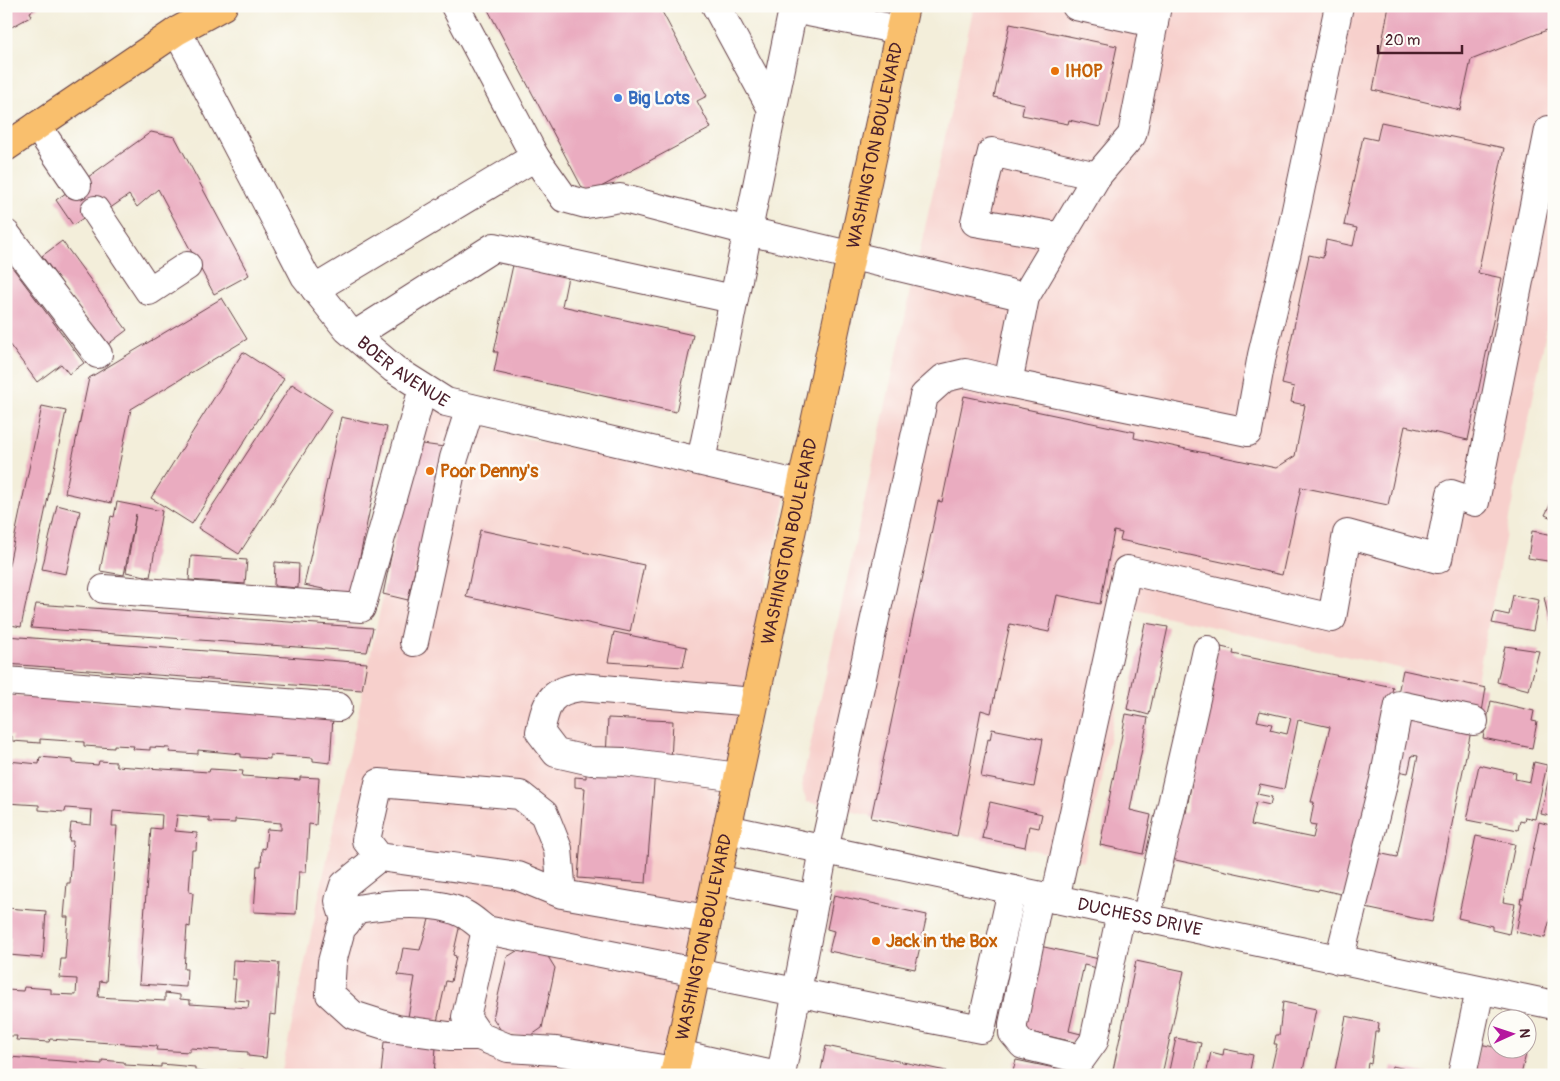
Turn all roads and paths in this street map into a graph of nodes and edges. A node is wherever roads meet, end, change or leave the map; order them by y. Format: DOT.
graph roads {
  1 [pos="223,6"];
  2 [pos="455,6"];
  3 [pos="716,6"];
  4 [pos="1076,6"];
  5 [pos="1339,6"];
  6 [pos="792,8"];
  7 [pos="1156,14"];
  8 [pos="903,18"];
  9 [pos="177,30"];
  10 [pos="772,109"];
  11 [pos="37,126"];
  12 [pos="1554,130"];
  13 [pos="9,140"];
  14 [pos="535,157"];
  15 [pos="1097,176"];
  16 [pos="78,185"];
  17 [pos="95,210"];
  18 [pos="748,231"];
  19 [pos="6,234"];
  20 [pos="1062,236"];
  21 [pos="851,256"];
  22 [pos="187,266"];
  23 [pos="315,289"];
  24 [pos="1025,297"];
  25 [pos="733,299"];
  26 [pos="354,335"];
  27 [pos="98,354"];
  28 [pos="1008,382"];
  29 [pos="423,388"];
  30 [pos="470,408"];
  31 [pos="701,462"];
  32 [pos="801,485"];
  33 [pos="104,589"];
  34 [pos="414,642"];
  35 [pos="1207,650"];
  36 [pos="6,681"];
  37 [pos="754,702"];
  38 [pos="338,708"];
  39 [pos="1474,720"];
  40 [pos="738,777"];
  41 [pos="727,830"];
  42 [pos="824,850"];
  43 [pos="379,857"];
  44 [pos="716,879"];
  45 [pos="1012,890"];
  46 [pos="562,894"];
  47 [pos="1047,898"];
  48 [pos="815,899"];
  49 [pos="1133,916"];
  50 [pos="707,920"];
  51 [pos="346,923"];
  52 [pos="486,930"];
  53 [pos="1339,960"];
  54 [pos="696,974"];
  55 [pos="1480,990"];
  56 [pos="797,991"];
  57 [pos="1554,1005"];
  58 [pos="479,1036"];
  59 [pos="675,1066"];
  60 [pos="773,1075"];
  61 [pos="781,1075"];
  62 [pos="1462,1075"];
  1 -- 9 [label="main road"];
  2 -- 14 [label="street"];
  3 -- 10 [label="street"];
  4 -- 7 [label="street"];
  5 -- 28 [label="street"];
  6 -- 8 [label="street"];
  6 -- 10 [label="street"];
  7 -- 15 [label="street"];
  8 -- 21 [label="main road, WASHINGTON BOULEVARD"];
  9 -- 11 [label="main road"];
  9 -- 23 [label="street, BOER AVENUE"];
  10 -- 18 [label="street"];
  11 -- 13 [label="main road"];
  11 -- 16 [label="street"];
  12 -- 47 [label="street"];
  14 -- 18 [label="street"];
  14 -- 23 [label="street"];
  15 -- 20 [label="street"];
  15 -- 20 [label="street"];
  17 -- 22 [label="street"];
  18 -- 21 [label="street"];
  18 -- 25 [label="street"];
  19 -- 27 [label="street"];
  20 -- 24 [label="street"];
  21 -- 24 [label="street"];
  21 -- 32 [label="main road, WASHINGTON BOULEVARD"];
  23 -- 26 [label="street, BOER AVENUE"];
  24 -- 28 [label="street"];
  25 -- 26 [label="street"];
  25 -- 31 [label="street"];
  26 -- 29 [label="street, BOER AVENUE"];
  28 -- 42 [label="street"];
  29 -- 30 [label="street, BOER AVENUE"];
  29 -- 33 [label="street"];
  30 -- 31 [label="street, BOER AVENUE"];
  30 -- 34 [label="street"];
  31 -- 32 [label="street, BOER AVENUE"];
  32 -- 37 [label="main road, WASHINGTON BOULEVARD"];
  35 -- 49 [label="street"];
  36 -- 38 [label="street"];
  37 -- 40 [label="main road, WASHINGTON BOULEVARD"];
  37 -- 40 [label="street"];
  39 -- 53 [label="street"];
  40 -- 41 [label="main road, WASHINGTON BOULEVARD"];
  41 -- 42 [label="street, DUCHESS DRIVE"];
  41 -- 44 [label="main road, WASHINGTON BOULEVARD"];
  42 -- 45 [label="street, DUCHESS DRIVE"];
  42 -- 48 [label="street"];
  43 -- 46 [label="street"];
  43 -- 46 [label="street"];
  43 -- 51 [label="street"];
  44 -- 48 [label="street"];
  44 -- 50 [label="main road, WASHINGTON BOULEVARD"];
  45 -- 47 [label="street, DUCHESS DRIVE"];
  45 -- 56 [label="street"];
  46 -- 50 [label="street"];
  47 -- 49 [label="street, DUCHESS DRIVE"];
  47 -- 49 [label="street"];
  48 -- 56 [label="street"];
  49 -- 53 [label="street, DUCHESS DRIVE"];
  50 -- 54 [label="main road, WASHINGTON BOULEVARD"];
  51 -- 52 [label="street"];
  51 -- 58 [label="street"];
  52 -- 54 [label="street"];
  52 -- 58 [label="street"];
  53 -- 55 [label="street, DUCHESS DRIVE"];
  54 -- 56 [label="street"];
  54 -- 59 [label="main road, WASHINGTON BOULEVARD"];
  55 -- 57 [label="street, DUCHESS DRIVE"];
  55 -- 62 [label="street"];
  56 -- 61 [label="street"];
  58 -- 59 [label="street"];
  59 -- 60 [label="street"];
}
